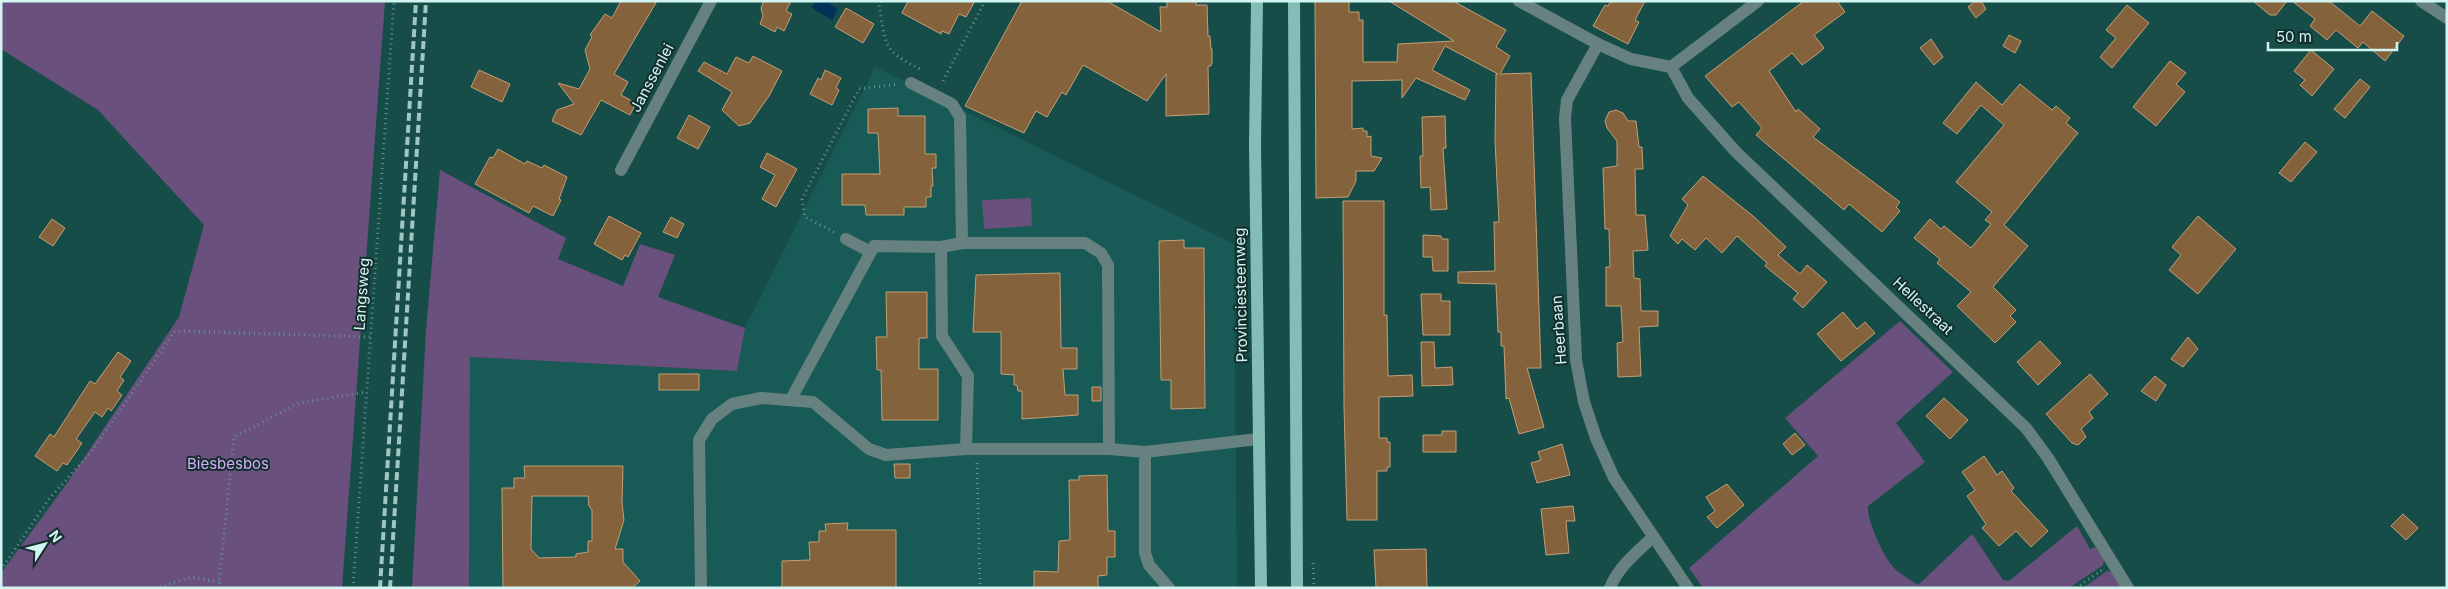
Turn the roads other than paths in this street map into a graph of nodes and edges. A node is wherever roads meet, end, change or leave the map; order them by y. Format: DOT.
graph roads {
  1 [pos="711,1"];
  2 [pos="1257,1"];
  3 [pos="1294,1"];
  4 [pos="1519,1"];
  5 [pos="1758,1"];
  6 [pos="2421,1"];
  7 [pos="2447,18"];
  8 [pos="1598,44"];
  9 [pos="1671,67"];
  10 [pos="911,82"];
  11 [pos="621,170"];
  12 [pos="846,239"];
  13 [pos="962,243"];
  14 [pos="941,247"];
  15 [pos="870,252"];
  16 [pos="790,399"];
  17 [pos="1258,439"];
  18 [pos="972,449"];
  19 [pos="1109,449"];
  20 [pos="1146,452"];
  21 [pos="1653,537"];
  22 [pos="701,588"];
  23 [pos="1169,588"];
  24 [pos="1261,588"];
  25 [pos="1297,588"];
  26 [pos="1610,588"];
  27 [pos="1688,588"];
  28 [pos="2128,588"];
  1 -- 11 [label="street, Janssenlei"];
  2 -- 17 [label="main road, Provinciesteenweg"];
  3 -- 25 [label="main road"];
  4 -- 8 [label="street"];
  5 -- 9 [label="street"];
  6 -- 7 [label="street"];
  8 -- 9 [label="street"];
  8 -- 21 [label="street, Heerbaan"];
  9 -- 28 [label="street, Hellestraat"];
  10 -- 13 [label="street"];
  12 -- 15 [label="street"];
  13 -- 14 [label="street"];
  13 -- 19 [label="street"];
  14 -- 15 [label="street"];
  14 -- 18 [label="street"];
  15 -- 16 [label="street"];
  16 -- 18 [label="street"];
  16 -- 22 [label="street"];
  17 -- 20 [label="street"];
  17 -- 24 [label="main road, Provinciesteenweg"];
  18 -- 19 [label="street"];
  19 -- 20 [label="street"];
  20 -- 23 [label="street"];
  21 -- 26 [label="street"];
  21 -- 27 [label="street, Heerbaan"];
}
